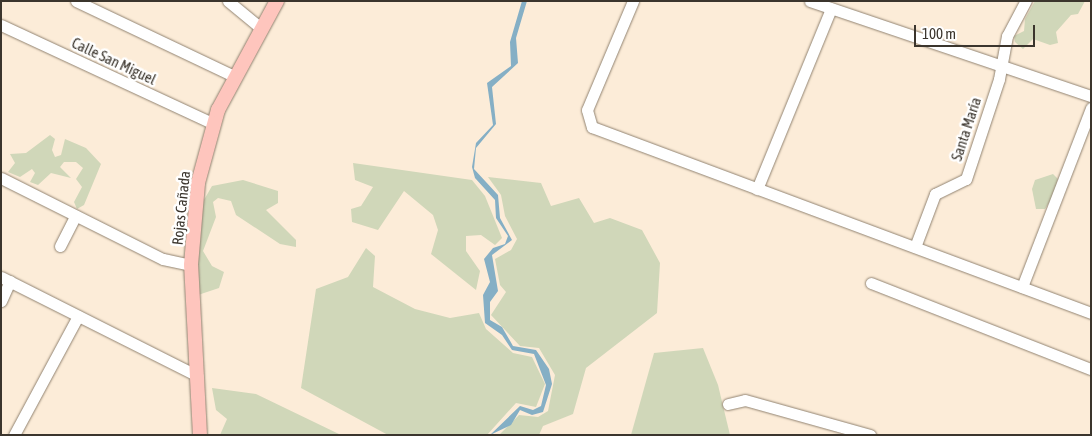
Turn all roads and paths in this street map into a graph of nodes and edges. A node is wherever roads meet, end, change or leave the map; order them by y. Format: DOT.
graph roads {
  1 [pos="76,1"];
  2 [pos="228,1"];
  3 [pos="276,1"];
  4 [pos="633,1"];
  5 [pos="1026,1"];
  6 [pos="816,2"];
  7 [pos="831,8"];
  8 [pos="1,25"];
  9 [pos="262,29"];
  10 [pos="1000,66"];
  11 [pos="236,77"];
  12 [pos="1091,96"];
  13 [pos="1091,108"];
  14 [pos="214,124"];
  15 [pos="1,178"];
  16 [pos="757,188"];
  17 [pos="75,216"];
  18 [pos="60,246"];
  19 [pos="915,248"];
  20 [pos="191,265"];
  21 [pos="6,279"];
  22 [pos="871,283"];
  23 [pos="1022,287"];
  24 [pos="1,301"];
  25 [pos="1091,313"];
  26 [pos="78,316"];
  27 [pos="1091,369"];
  28 [pos="198,376"];
  29 [pos="728,404"];
  30 [pos="14,435"];
  31 [pos="200,435"];
  32 [pos="870,435"];
  1 -- 11 [label="street"];
  2 -- 9 [label="street"];
  3 -- 9 [label="main road, Rojas Cañada"];
  4 -- 16 [label="street"];
  5 -- 10 [label="street, Santa María"];
  6 -- 7 [label="street"];
  7 -- 10 [label="street"];
  7 -- 16 [label="street"];
  8 -- 14 [label="street, Calle San Miguel"];
  9 -- 11 [label="main road, Rojas Cañada"];
  10 -- 12 [label="street"];
  10 -- 19 [label="street, Santa María"];
  11 -- 14 [label="main road, Rojas Cañada"];
  13 -- 23 [label="street"];
  14 -- 20 [label="main road, Rojas Cañada"];
  15 -- 17 [label="street"];
  16 -- 19 [label="street"];
  17 -- 18 [label="street"];
  17 -- 20 [label="street"];
  19 -- 23 [label="street"];
  20 -- 28 [label="main road, Rojas Cañada"];
  21 -- 24 [label="street"];
  21 -- 26 [label="street"];
  22 -- 27 [label="street"];
  23 -- 25 [label="street"];
  26 -- 28 [label="street"];
  26 -- 30 [label="street"];
  28 -- 31 [label="main road, Rojas Cañada"];
  29 -- 32 [label="street"];
}
